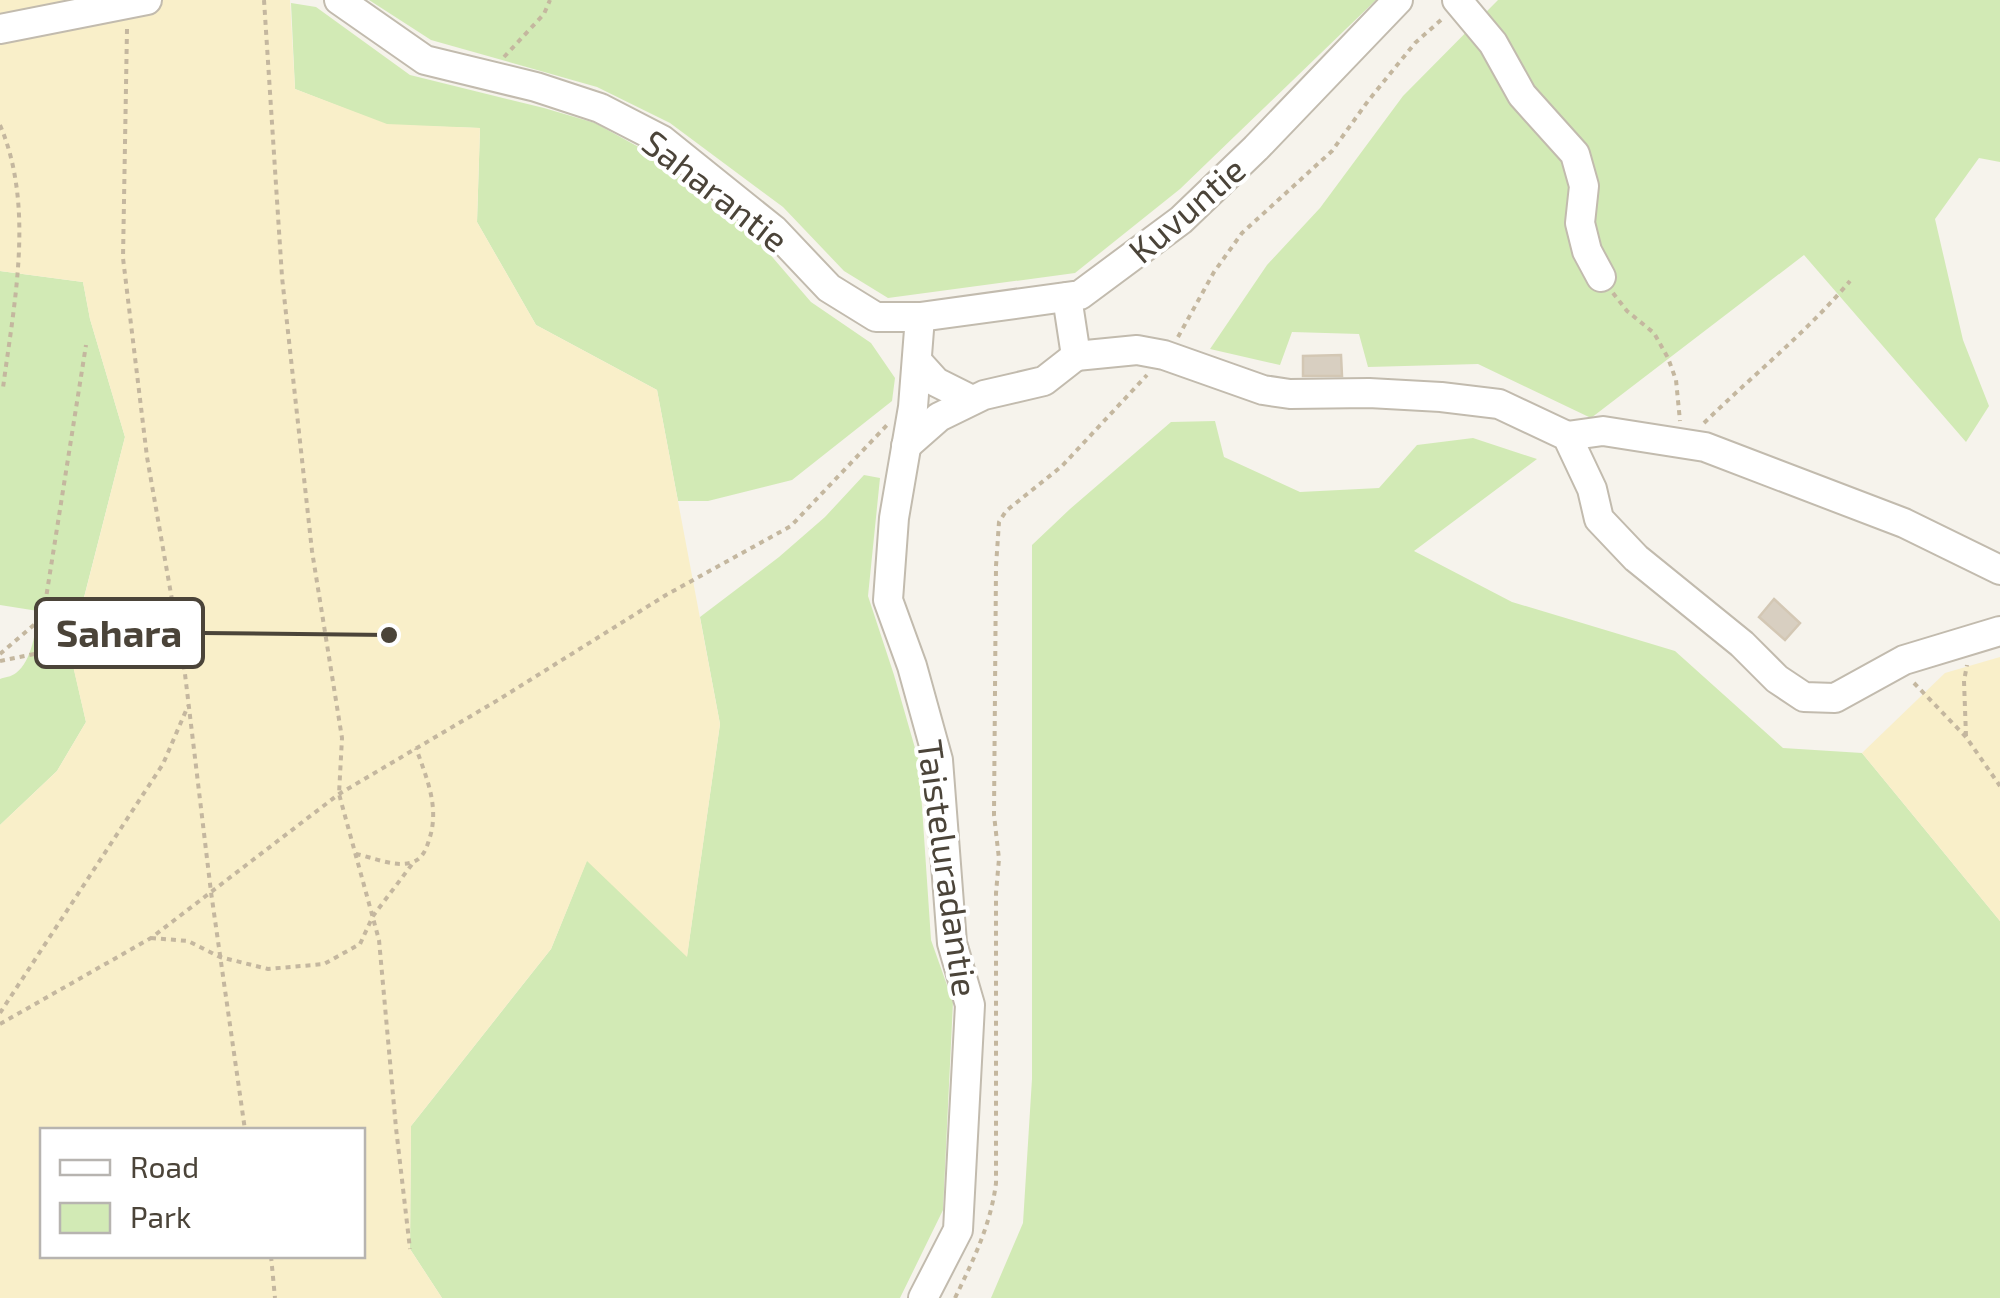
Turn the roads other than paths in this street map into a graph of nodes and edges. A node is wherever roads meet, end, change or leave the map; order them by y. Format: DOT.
graph roads {
  1 [pos="339,0"];
  2 [pos="1398,0"];
  3 [pos="137,2"];
  4 [pos="1458,2"];
  5 [pos="0,29"];
  6 [pos="1602,277"];
  7 [pos="1067,296"];
  8 [pos="920,317"];
  9 [pos="1076,356"];
  10 [pos="917,361"];
  11 [pos="972,400"];
  12 [pos="1567,436"];
  13 [pos="906,446"];
  14 [pos="2000,570"];
  15 [pos="2000,631"];
  16 [pos="923,1298"];
  1 -- 8 [label="street, Saharantie"];
  2 -- 7 [label="street, Kuvuntie"];
  3 -- 5 [label="street"];
  4 -- 6 [label="street"];
  7 -- 8 [label="street, Kuvuntie"];
  7 -- 9 [label="street"];
  8 -- 10 [label="street, Taisteluradantie"];
  9 -- 11 [label="street"];
  9 -- 12 [label="street"];
  10 -- 11 [label="street"];
  10 -- 13 [label="street, Taisteluradantie"];
  11 -- 13 [label="street"];
  12 -- 14 [label="street"];
  12 -- 15 [label="street"];
  13 -- 16 [label="street, Taisteluradantie"];
}
